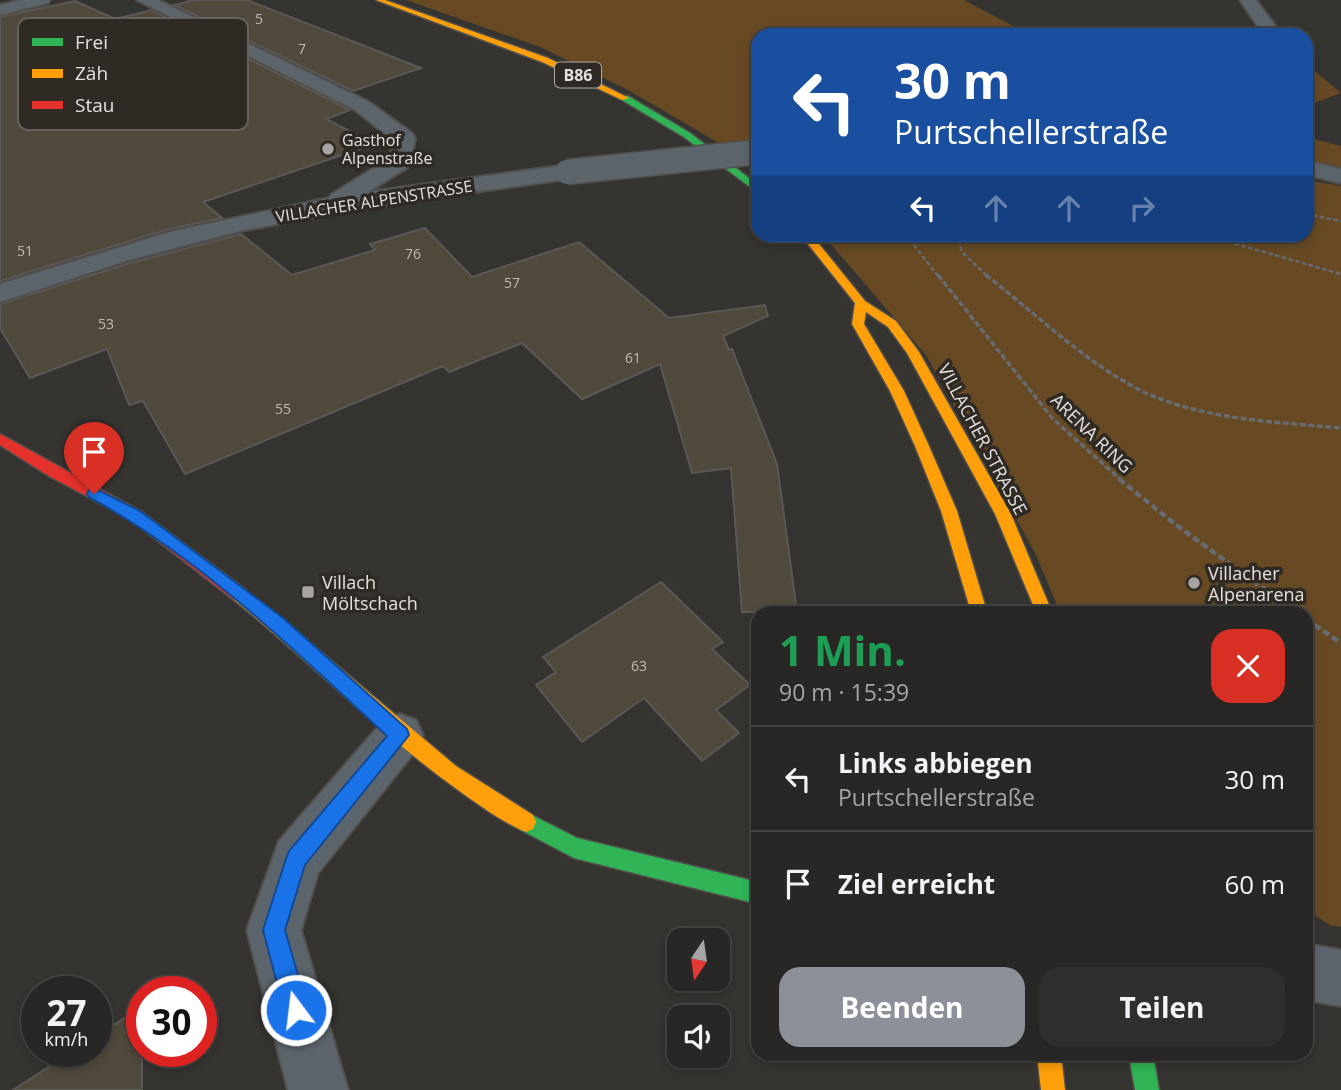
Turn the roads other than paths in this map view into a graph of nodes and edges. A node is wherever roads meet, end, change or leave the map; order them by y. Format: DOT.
graph roads {
  1 [pos="42,0"];
  2 [pos="145,0"];
  3 [pos="379,0"];
  4 [pos="1248,0"];
  5 [pos="0,10"];
  6 [pos="182,18"];
  7 [pos="1268,28"];
  8 [pos="248,50"];
  9 [pos="751,153"];
  10 [pos="1313,170"];
  11 [pos="1341,176"];
  12 [pos="751,184"];
  13 [pos="331,206"];
  14 [pos="811,242"];
  15 [pos="0,293"];
  16 [pos="861,303"];
  17 [pos="0,439"];
  18 [pos="977,606"];
  19 [pos="1041,606"];
  20 [pos="400,735"];
  21 [pos="751,890"];
  22 [pos="1313,973"];
  23 [pos="1341,978"];
  24 [pos="1050,1061"];
  25 [pos="1142,1061"];
  26 [pos="318,1090"];
  27 [pos="1053,1090"];
  28 [pos="1147,1090"];
  1 -- 5 [label="street"];
  2 -- 6 [label="street"];
  3 -- 12 [label="main road, B86"];
  4 -- 7 [label="street"];
  8 -- 13 [label="street"];
  9 -- 13 [label="street, VILLACHER ALPENSTRASSE, bridge"];
  10 -- 11 [label="street"];
  13 -- 15 [label="street, VILLACHER ALPENSTRASSE"];
  14 -- 16 [label="main road, VILLACHER STRASSE"];
  16 -- 18 [label="main road"];
  16 -- 19 [label="main road, VILLACHER STRASSE"];
  17 -- 20 [label="main road"];
  20 -- 21 [label="main road"];
  20 -- 26 [label="street"];
  22 -- 23 [label="street"];
  24 -- 27 [label="main road"];
  25 -- 28 [label="main road"];
}
